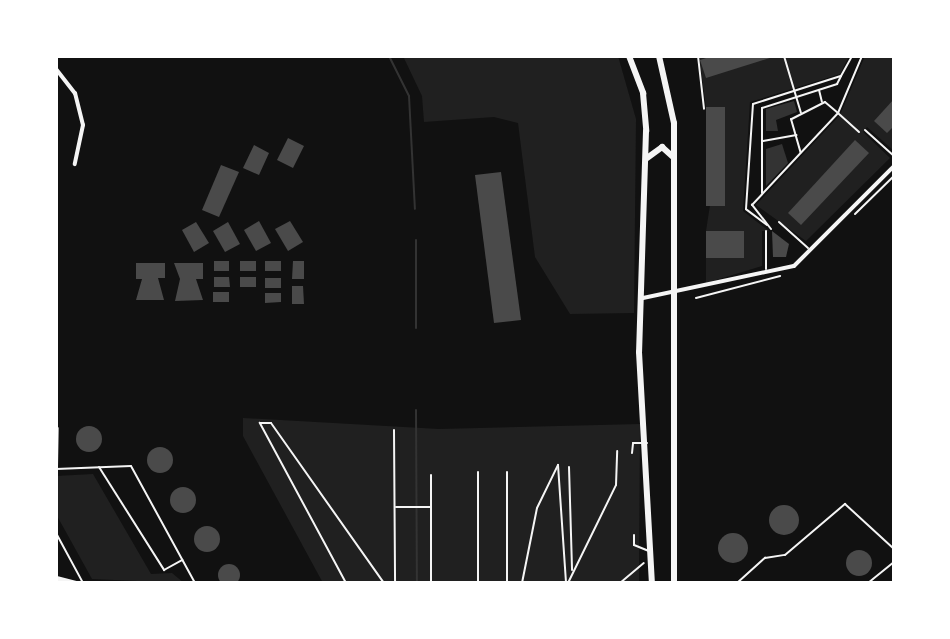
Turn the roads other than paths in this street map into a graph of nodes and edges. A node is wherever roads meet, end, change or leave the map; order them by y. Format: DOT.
graph roads {
  1 [pos="630,57"];
  2 [pos="660,57"];
  3 [pos="56,69"];
  4 [pos="865,130"];
  5 [pos="894,156"];
  6 [pos="675,160"];
  7 [pos="75,164"];
  8 [pos="894,166"];
  9 [pos="644,172"];
  10 [pos="779,222"];
  11 [pos="766,231"];
  12 [pos="810,250"];
  13 [pos="766,274"];
  14 [pos="676,295"];
  15 [pos="643,298"];
  16 [pos="58,428"];
  17 [pos="647,443"];
  18 [pos="632,453"];
  19 [pos="99,466"];
  20 [pos="56,469"];
  21 [pos="56,533"];
  22 [pos="634,535"];
  23 [pos="894,549"];
  24 [pos="651,554"];
  25 [pos="183,560"];
  26 [pos="894,562"];
  27 [pos="56,578"];
  28 [pos="76,583"];
  29 [pos="83,583"];
  30 [pos="195,583"];
  31 [pos="652,583"];
  32 [pos="674,583"];
  33 [pos="737,583"];
  34 [pos="868,583"];
  1 -- 9 [label="main road"];
  2 -- 6 [label="main road"];
  3 -- 7 [label="street"];
  4 -- 5 [label="lane"];
  6 -- 9 [label="main road"];
  6 -- 14 [label="main road"];
  8 -- 12 [label="street"];
  9 -- 15 [label="main road"];
  10 -- 12 [label="lane"];
  11 -- 13 [label="lane"];
  12 -- 13 [label="street"];
  13 -- 14 [label="street"];
  14 -- 15 [label="street"];
  14 -- 32 [label="main road"];
  15 -- 17 [label="main road"];
  16 -- 20 [label="lane"];
  17 -- 18 [label="lane"];
  17 -- 24 [label="main road"];
  19 -- 20 [label="lane"];
  19 -- 25 [label="lane"];
  19 -- 25 [label="lane"];
  21 -- 29 [label="lane"];
  22 -- 24 [label="lane"];
  23 -- 33 [label="lane"];
  24 -- 31 [label="main road"];
  25 -- 30 [label="lane"];
  26 -- 34 [label="lane"];
  27 -- 28 [label="street"];
}
